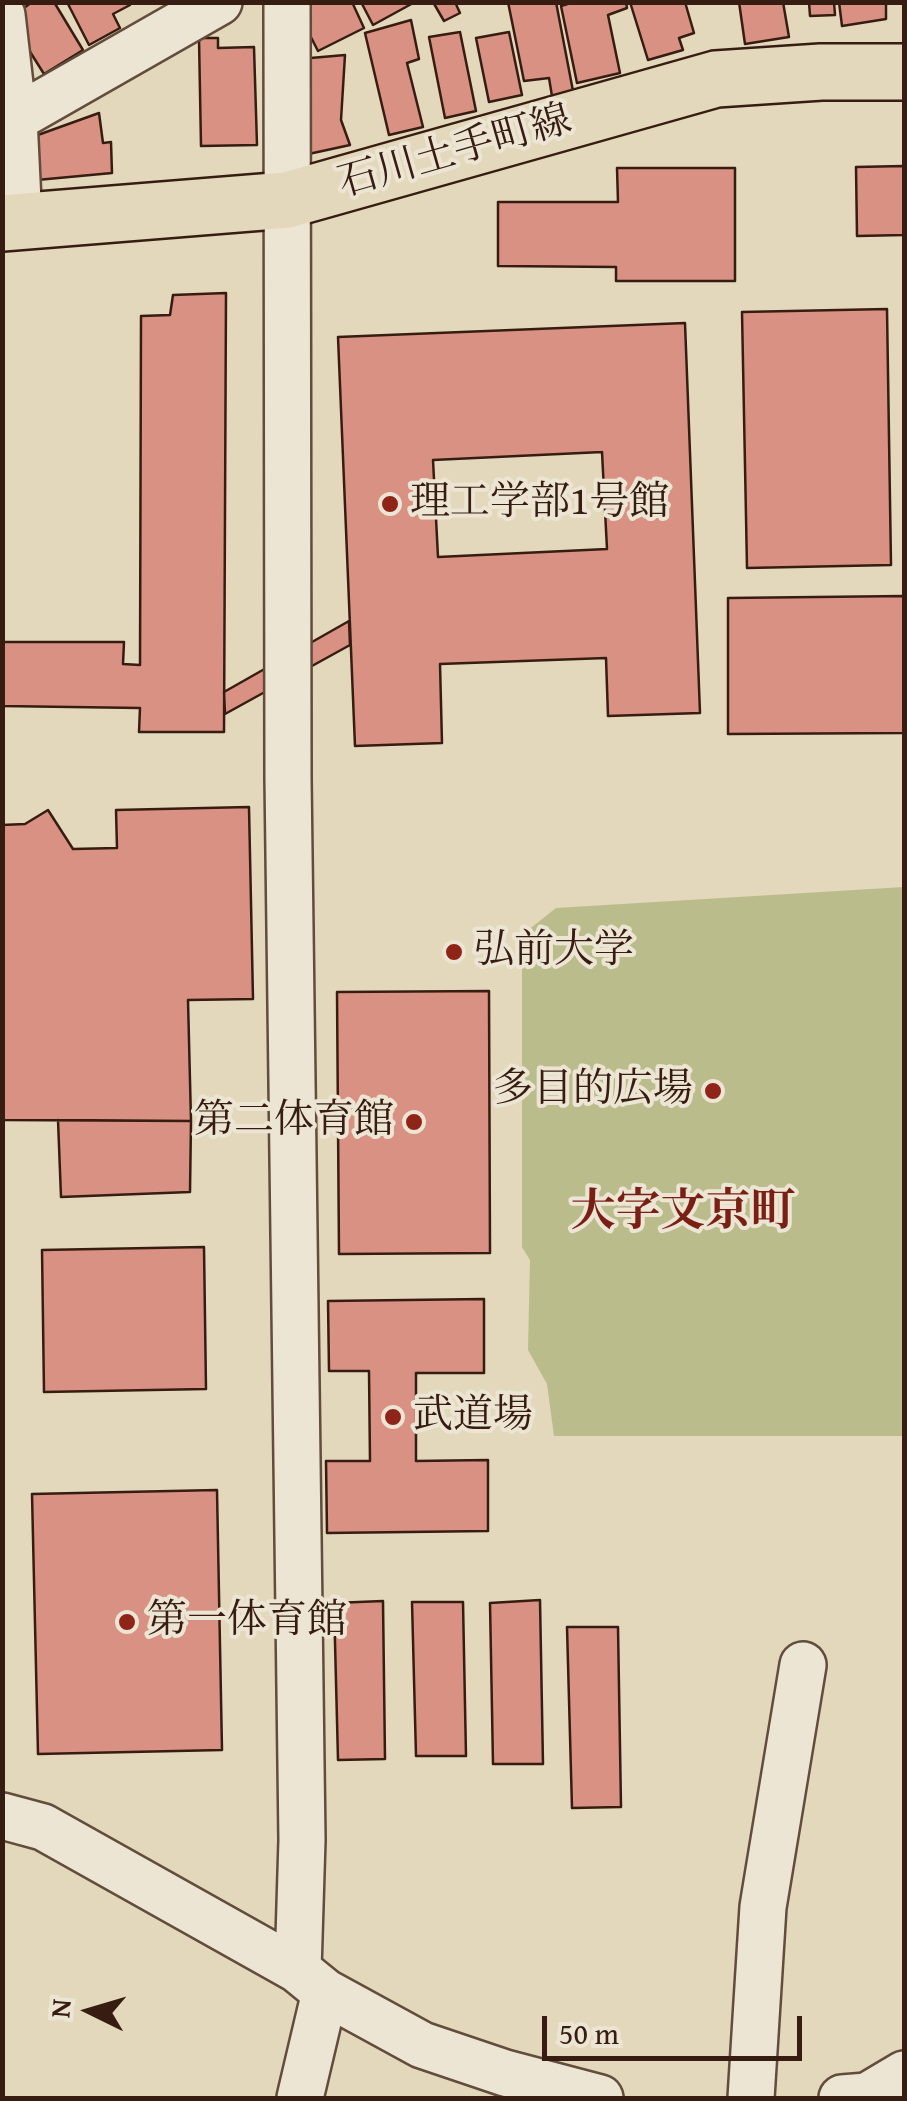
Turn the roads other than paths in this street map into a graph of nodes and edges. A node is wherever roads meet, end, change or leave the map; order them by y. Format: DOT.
graph roads {
  1 [pos="219,2"];
  2 [pos="286,2"];
  3 [pos="2,15"];
  4 [pos="904,72"];
  5 [pos="14,118"];
  6 [pos="287,200"];
  7 [pos="11,223"];
  8 [pos="803,1665"];
  9 [pos="2,1816"];
  10 [pos="312,1981"];
  11 [pos="904,2074"];
  12 [pos="300,2098"];
  13 [pos="600,2098"];
  14 [pos="751,2098"];
  15 [pos="842,2098"];
  1 -- 5 [label="street"];
  2 -- 6 [label="street"];
  3 -- 5 [label="street"];
  4 -- 6 [label="main road, 石川土手町線"];
  5 -- 7 [label="street"];
  6 -- 7 [label="main road, 石川土手町線"];
  6 -- 10 [label="street"];
  8 -- 14 [label="street"];
  9 -- 10 [label="street"];
  10 -- 12 [label="street"];
  10 -- 13 [label="street"];
  11 -- 15 [label="street"];
}
